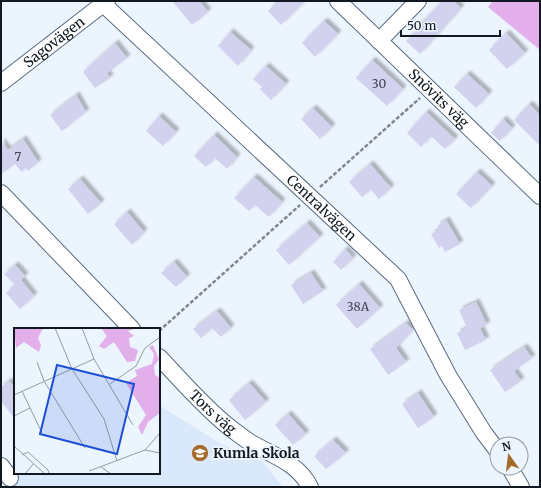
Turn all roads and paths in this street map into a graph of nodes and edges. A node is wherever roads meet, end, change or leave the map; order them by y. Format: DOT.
graph roads {
  1 [pos="338,1"];
  2 [pos="418,1"];
  3 [pos="103,2"];
  4 [pos="379,41"];
  5 [pos="1,83"];
  6 [pos="429,90"];
  7 [pos="1,193"];
  8 [pos="309,196"];
  9 [pos="540,196"];
  10 [pos="131,328"];
  11 [pos="160,330"];
  12 [pos="160,358"];
  13 [pos="489,440"];
  14 [pos="515,476"];
  15 [pos="310,487"];
  16 [pos="522,487"];
  1 -- 4 [label="street, Snövits väg"];
  2 -- 4 [label="street"];
  3 -- 5 [label="street, Sagovägen"];
  3 -- 8 [label="street, Centralvägen"];
  4 -- 6 [label="street, Snövits väg"];
  6 -- 8 [label="path"];
  6 -- 9 [label="street, Snövits väg"];
  7 -- 10 [label="street"];
  8 -- 11 [label="path"];
  8 -- 13 [label="street, Centralvägen"];
  12 -- 15 [label="street, Tors väg"];
  14 -- 16 [label="street"];
}
